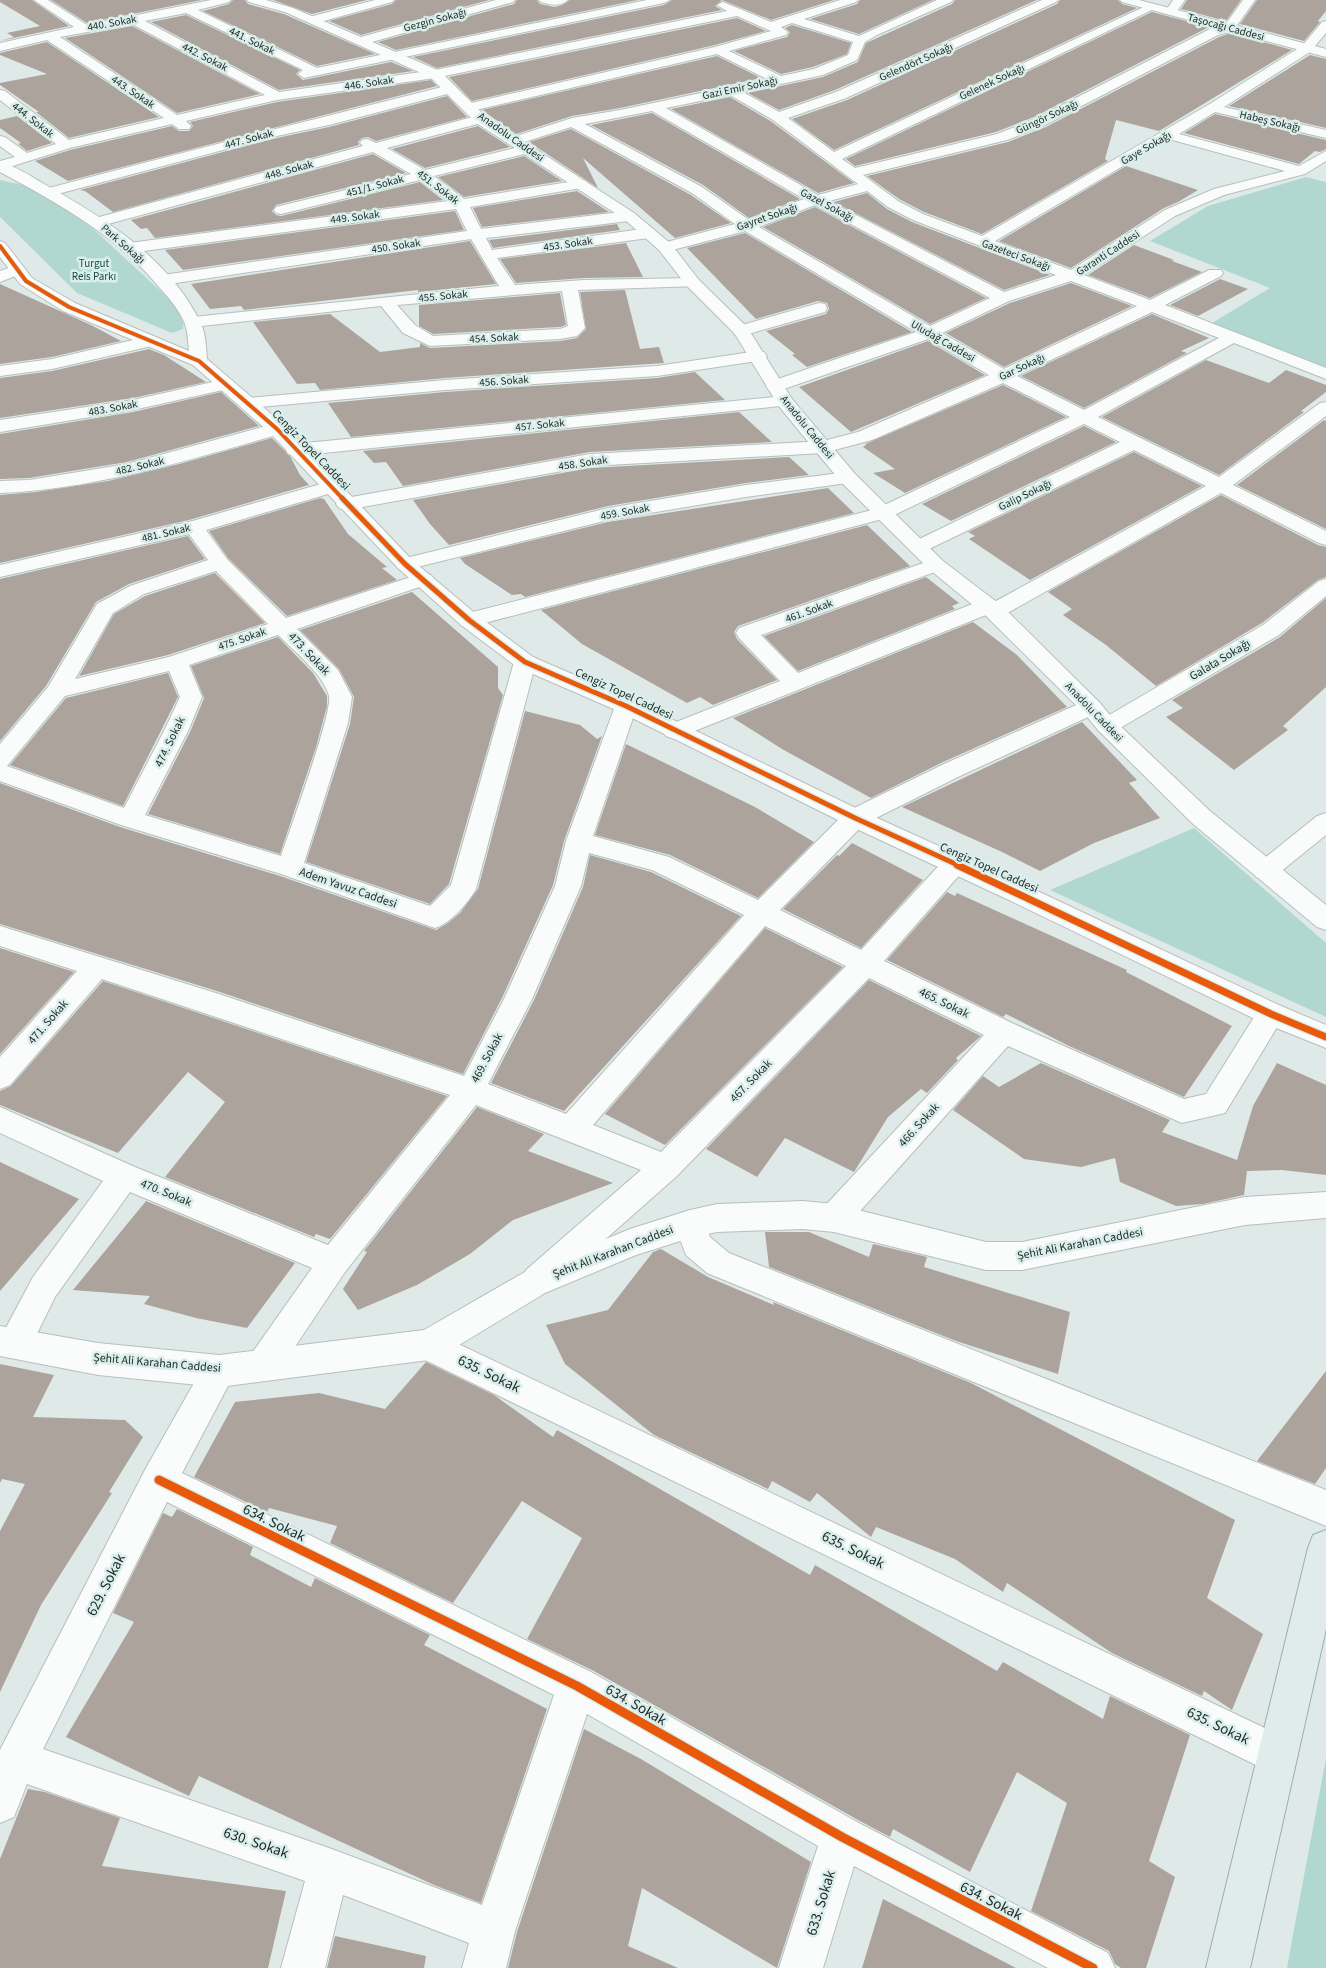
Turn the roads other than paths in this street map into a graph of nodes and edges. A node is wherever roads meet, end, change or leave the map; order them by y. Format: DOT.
graph roads {
  1 [pos="40,0"];
  2 [pos="225,0"];
  3 [pos="253,0"];
  4 [pos="388,0"];
  5 [pos="509,0"];
  6 [pos="544,0"];
  7 [pos="562,0"];
  8 [pos="664,0"];
  9 [pos="713,0"];
  10 [pos="824,0"];
  11 [pos="852,0"];
  12 [pos="947,0"];
  13 [pos="1052,0"];
  14 [pos="1126,0"];
  15 [pos="1179,0"];
  16 [pos="1249,0"];
  17 [pos="839,4"];
  18 [pos="142,5"];
  19 [pos="1152,7"];
  20 [pos="189,10"];
  21 [pos="740,12"];
  22 [pos="1170,12"];
  23 [pos="154,15"];
  24 [pos="132,19"];
  25 [pos="439,19"];
  26 [pos="314,20"];
  27 [pos="794,20"];
  28 [pos="1326,25"];
  29 [pos="772,26"];
  30 [pos="84,28"];
  31 [pos="1229,28"];
  32 [pos="50,36"];
  33 [pos="0,37"];
  34 [pos="480,38"];
  35 [pos="860,40"];
  36 [pos="361,41"];
  37 [pos="6,46"];
  38 [pos="1306,49"];
  39 [pos="718,50"];
  40 [pos="1326,53"];
  41 [pos="395,56"];
  42 [pos="635,70"];
  43 [pos="316,72"];
  44 [pos="436,74"];
  45 [pos="289,76"];
  46 [pos="651,78"];
  47 [pos="271,79"];
  48 [pos="779,80"];
  49 [pos="253,82"];
  50 [pos="450,89"];
  51 [pos="731,90"];
  52 [pos="674,91"];
  53 [pos="0,94"];
  54 [pos="277,96"];
  55 [pos="689,99"];
  56 [pos="654,107"];
  57 [pos="1214,108"];
  58 [pos="476,113"];
  59 [pos="778,117"];
  60 [pos="173,119"];
  61 [pos="329,121"];
  62 [pos="572,122"];
  63 [pos="1326,134"];
  64 [pos="1168,135"];
  65 [pos="0,140"];
  66 [pos="66,145"];
  67 [pos="521,145"];
  68 [pos="217,147"];
  69 [pos="375,147"];
  70 [pos="1326,155"];
  71 [pos="24,158"];
  72 [pos="833,158"];
  73 [pos="0,166"];
  74 [pos="1300,171"];
  75 [pos="852,173"];
  76 [pos="422,174"];
  77 [pos="1317,175"];
  78 [pos="248,181"];
  79 [pos="581,184"];
  80 [pos="869,186"];
  81 [pos="50,192"];
  82 [pos="816,200"];
  83 [pos="461,204"];
  84 [pos="281,210"];
  85 [pos="629,216"];
  86 [pos="97,222"];
  87 [pos="290,225"];
  88 [pos="747,226"];
  89 [pos="649,233"];
  90 [pos="477,234"];
  91 [pos="982,242"];
  92 [pos="0,246"];
  93 [pos="665,247"];
  94 [pos="129,248"];
  95 [pos="487,254"];
  96 [pos="17,270"];
  97 [pos="1215,273"];
  98 [pos="1073,276"];
  99 [pos="0,277"];
  100 [pos="163,280"];
  101 [pos="693,283"];
  102 [pos="569,286"];
  103 [pos="510,290"];
  104 [pos="1003,298"];
  105 [pos="385,301"];
  106 [pos="1151,306"];
  107 [pos="819,308"];
  108 [pos="193,322"];
  109 [pos="740,331"];
  110 [pos="929,333"];
  111 [pos="1233,337"];
  112 [pos="150,341"];
  113 [pos="758,356"];
  114 [pos="199,361"];
  115 [pos="0,371"];
  116 [pos="1326,374"];
  117 [pos="1003,376"];
  118 [pos="226,384"];
  119 [pos="780,394"];
  120 [pos="249,404"];
  121 [pos="1326,407"];
  122 [pos="1083,418"];
  123 [pos="0,426"];
  124 [pos="277,429"];
  125 [pos="1133,443"];
  126 [pos="823,447"];
  127 [pos="295,450"];
  128 [pos="848,478"];
  129 [pos="1219,486"];
  130 [pos="0,488"];
  131 [pos="338,495"];
  132 [pos="883,513"];
  133 [pos="194,527"];
  134 [pos="1326,539"];
  135 [pos="918,547"];
  136 [pos="220,563"];
  137 [pos="405,564"];
  138 [pos="936,565"];
  139 [pos="0,571"];
  140 [pos="424,579"];
  141 [pos="1326,585"];
  142 [pos="991,609"];
  143 [pos="469,620"];
  144 [pos="281,626"];
  145 [pos="176,662"];
  146 [pos="525,662"];
  147 [pos="795,682"];
  148 [pos="58,690"];
  149 [pos="626,706"];
  150 [pos="1099,717"];
  151 [pos="674,730"];
  152 [pos="0,760"];
  153 [pos="0,772"];
  154 [pos="854,818"];
  155 [pos="130,819"];
  156 [pos="1326,822"];
  157 [pos="578,842"];
  158 [pos="954,865"];
  159 [pos="290,868"];
  160 [pos="1265,871"];
  161 [pos="762,912"];
  162 [pos="1326,920"];
  163 [pos="0,936"];
  164 [pos="865,964"];
  165 [pos="96,967"];
  166 [pos="1271,1014"];
  167 [pos="1004,1032"];
  168 [pos="1326,1037"];
  169 [pos="0,1077"];
  170 [pos="470,1090"];
  171 [pos="0,1119"];
  172 [pos="571,1129"];
  173 [pos="666,1167"];
  174 [pos="124,1176"];
  175 [pos="1326,1205"];
  176 [pos="834,1218"];
  177 [pos="690,1224"];
  178 [pos="334,1262"];
  179 [pos="534,1283"];
  180 [pos="8,1342"];
  181 [pos="429,1345"];
  182 [pos="264,1364"];
  183 [pos="219,1370"];
  184 [pos="159,1480"];
  185 [pos="1326,1508"];
  186 [pos="1326,1548"];
  187 [pos="577,1686"];
  188 [pos="1278,1755"];
  189 [pos="16,1760"];
  190 [pos="0,1803"];
  191 [pos="842,1838"];
  192 [pos="329,1868"];
  193 [pos="489,1949"];
  194 [pos="303,1968"];
  195 [pos="801,1968"];
  196 [pos="1093,1968"];
  197 [pos="1228,1968"];
  1 -- 30 [label="street"];
  2 -- 20 [label="street, 440. Sokak"];
  3 -- 26 [label="street, Anadolu Caddesi"];
  4 -- 26 [label="street"];
  5 -- 25 [label="street, Gezgin Sokağı"];
  6 -- 7 [label="street"];
  8 -- 34 [label="street"];
  9 -- 21 [label="street"];
  10 -- 17 [label="street"];
  11 -- 17 [label="street"];
  12 -- 35 [label="street, Gazi Emir Sokağı"];
  13 -- 59 [label="street, Gelendört Sokağı"];
  14 -- 19 [label="street, Taşocağı Caddesi"];
  15 -- 22 [label="street"];
  16 -- 31 [label="street"];
  17 -- 27 [label="street"];
  18 -- 23 [label="street"];
  19 -- 22 [label="street, Taşocağı Caddesi"];
  19 -- 72 [label="street, Gelenek Sokağı"];
  20 -- 23 [label="street, 440. Sokak"];
  20 -- 43 [label="street, 441. Sokak"];
  21 -- 29 [label="street"];
  21 -- 44 [label="street, 446. Sokak"];
  22 -- 31 [label="street, Taşocağı Caddesi"];
  23 -- 24 [label="street, 440. Sokak"];
  24 -- 30 [label="street, 440. Sokak"];
  24 -- 49 [label="street, 442. Sokak"];
  25 -- 34 [label="street"];
  25 -- 36 [label="street, Gezgin Sokağı"];
  26 -- 36 [label="street, Anadolu Caddesi"];
  27 -- 29 [label="street"];
  27 -- 35 [label="street"];
  28 -- 38 [label="street, Gaye Sokağı"];
  29 -- 39 [label="street, 448. Sokak"];
  30 -- 32 [label="street, 440. Sokak"];
  31 -- 38 [label="street, Taşocağı Caddesi"];
  31 -- 75 [label="street, Güngör Sokağı"];
  32 -- 37 [label="street, 440. Sokak"];
  32 -- 60 [label="street, 443. Sokak"];
  33 -- 37 [label="street"];
  34 -- 41 [label="street"];
  35 -- 48 [label="street, Gazi Emir Sokağı"];
  36 -- 41 [label="street, Anadolu Caddesi"];
  38 -- 40 [label="street, Taşocağı Caddesi"];
  38 -- 57 [label="street, Gaye Sokağı"];
  39 -- 42 [label="street, 448. Sokak"];
  39 -- 48 [label="street"];
  41 -- 43 [label="street"];
  41 -- 44 [label="street, Anadolu Caddesi"];
  42 -- 46 [label="street"];
  42 -- 58 [label="street, 448. Sokak"];
  43 -- 45 [label="street"];
  44 -- 50 [label="street, Anadolu Caddesi"];
  44 -- 54 [label="street, 446. Sokak"];
  47 -- 49 [label="street"];
  48 -- 51 [label="street, Gazi Emir Sokağı"];
  49 -- 54 [label="street, 442. Sokak"];
  50 -- 58 [label="street, Anadolu Caddesi"];
  50 -- 61 [label="street, 447. Sokak"];
  51 -- 55 [label="street, Gazi Emir Sokağı"];
  51 -- 59 [label="street, Gazeteci Sokağı"];
  52 -- 55 [label="street"];
  53 -- 66 [label="street, 444. Sokak"];
  54 -- 60 [label="street, 446. Sokak"];
  55 -- 56 [label="street, Gazi Emir Sokağı"];
  56 -- 62 [label="street, Gazi Emir Sokağı"];
  56 -- 82 [label="street, Gazel Sokağı"];
  57 -- 63 [label="street, Habeş Sokağı"];
  57 -- 64 [label="street, Gaye Sokağı"];
  58 -- 67 [label="street, Anadolu Caddesi"];
  58 -- 69 [label="street, 448. Sokak"];
  59 -- 72 [label="street, Gazeteci Sokağı"];
  60 -- 66 [label="street, 446. Sokak"];
  60 -- 68 [label="street, 443. Sokak"];
  61 -- 68 [label="street, 447. Sokak"];
  61 -- 69 [label="street, 451. Sokak"];
  62 -- 67 [label="street, Gazi Emir Sokağı"];
  62 -- 88 [label="street, Uludağ Caddesi"];
  64 -- 74 [label="street"];
  64 -- 91 [label="street, Gaye Sokağı"];
  65 -- 71 [label="street"];
  66 -- 71 [label="street, 446. Sokak"];
  67 -- 76 [label="street, 451/1. Sokak"];
  67 -- 79 [label="street, Anadolu Caddesi"];
  68 -- 81 [label="street, 447. Sokak"];
  69 -- 76 [label="street, 451. Sokak"];
  69 -- 78 [label="street, 448. Sokak"];
  70 -- 74 [label="street, Garanti Caddesi"];
  71 -- 73 [label="street, 446. Sokak"];
  72 -- 75 [label="street, Gazeteci Sokağı"];
  73 -- 81 [label="street, Park Sokağı"];
  74 -- 77 [label="street"];
  74 -- 98 [label="street, Garanti Caddesi"];
  75 -- 80 [label="street, Gazeteci Sokağı"];
  76 -- 83 [label="street, 451. Sokak"];
  76 -- 84 [label="street, 451/1. Sokak"];
  78 -- 84 [label="street"];
  78 -- 86 [label="street, 448. Sokak"];
  79 -- 83 [label="street, 449. Sokak"];
  79 -- 85 [label="street, Anadolu Caddesi"];
  80 -- 82 [label="street, Gayret Sokağı"];
  80 -- 91 [label="street, Gazeteci Sokağı"];
  81 -- 86 [label="street, Park Sokağı"];
  82 -- 88 [label="street, Gayret Sokağı"];
  82 -- 104 [label="street, Gazel Sokağı"];
  83 -- 87 [label="street, 449. Sokak"];
  83 -- 90 [label="street, 451. Sokak"];
  84 -- 87 [label="street"];
  85 -- 89 [label="street, Anadolu Caddesi"];
  85 -- 90 [label="street, 450. Sokak"];
  86 -- 94 [label="street, Park Sokağı"];
  87 -- 94 [label="street, 449. Sokak"];
  88 -- 93 [label="street, Gayret Sokağı"];
  88 -- 110 [label="street, Uludağ Caddesi"];
  89 -- 93 [label="street, Anadolu Caddesi"];
  89 -- 95 [label="street, 453. Sokak"];
  90 -- 95 [label="street, 451. Sokak"];
  90 -- 100 [label="street, 450. Sokak"];
  91 -- 98 [label="street, Gazeteci Sokağı"];
  92 -- 96 [label="street, Cengiz Topel Caddesi"];
  93 -- 101 [label="street, Anadolu Caddesi"];
  94 -- 100 [label="street, Park Sokağı"];
  95 -- 103 [label="street, 451. Sokak"];
  96 -- 99 [label="street"];
  96 -- 112 [label="street, Cengiz Topel Caddesi"];
  97 -- 106 [label="street, Gar Sokağı"];
  98 -- 104 [label="street, Garanti Caddesi"];
  98 -- 106 [label="street, Gazeteci Sokağı"];
  100 -- 108 [label="street, Park Sokağı"];
  101 -- 102 [label="street, 455. Sokak"];
  101 -- 109 [label="street, Anadolu Caddesi"];
  102 -- 103 [label="street, 455. Sokak"];
  102 -- 105 [label="street, 454. Sokak"];
  103 -- 105 [label="street, 455. Sokak"];
  104 -- 110 [label="street, Garanti Caddesi"];
  105 -- 108 [label="street, 455. Sokak"];
  106 -- 111 [label="street, Gazeteci Sokağı"];
  106 -- 117 [label="street, Gar Sokağı"];
  107 -- 109 [label="street"];
  108 -- 114 [label="street, Park Sokağı"];
  109 -- 113 [label="street, Anadolu Caddesi"];
  110 -- 117 [label="street, Uludağ Caddesi"];
  110 -- 119 [label="street, Garanti Caddesi"];
  111 -- 116 [label="street, Gazeteci Sokağı"];
  111 -- 122 [label="street"];
  112 -- 114 [label="street, Cengiz Topel Caddesi"];
  112 -- 115 [label="street"];
  113 -- 119 [label="street, Anadolu Caddesi"];
  113 -- 120 [label="street, 456. Sokak"];
  114 -- 118 [label="street, Cengiz Topel Caddesi"];
  117 -- 122 [label="street, Uludağ Caddesi"];
  117 -- 126 [label="street, Gar Sokağı"];
  118 -- 120 [label="street, Cengiz Topel Caddesi"];
  118 -- 123 [label="street, 483. Sokak"];
  119 -- 126 [label="street, Anadolu Caddesi"];
  119 -- 127 [label="street, 457. Sokak"];
  120 -- 124 [label="street, Cengiz Topel Caddesi"];
  121 -- 129 [label="street"];
  122 -- 125 [label="street, Uludağ Caddesi"];
  122 -- 132 [label="street"];
  124 -- 127 [label="street, Cengiz Topel Caddesi"];
  124 -- 130 [label="street, 482. Sokak"];
  125 -- 129 [label="street, Uludağ Caddesi"];
  125 -- 135 [label="street, Galip Sokağı"];
  126 -- 128 [label="street, Anadolu Caddesi"];
  126 -- 131 [label="street, 458. Sokak"];
  127 -- 131 [label="street, Cengiz Topel Caddesi"];
  128 -- 132 [label="street, Anadolu Caddesi"];
  128 -- 137 [label="street, 459. Sokak"];
  129 -- 134 [label="street, Uludağ Caddesi"];
  129 -- 142 [label="street"];
  131 -- 133 [label="street, 481. Sokak"];
  131 -- 137 [label="street, Cengiz Topel Caddesi"];
  132 -- 135 [label="street, Anadolu Caddesi"];
  132 -- 143 [label="street"];
  133 -- 136 [label="street, 473. Sokak"];
  133 -- 139 [label="street, 481. Sokak"];
  135 -- 138 [label="street, Anadolu Caddesi"];
  136 -- 144 [label="street, 473. Sokak"];
  136 -- 148 [label="street"];
  137 -- 140 [label="street, Cengiz Topel Caddesi"];
  138 -- 142 [label="street, Anadolu Caddesi"];
  138 -- 147 [label="street, 461. Sokak"];
  140 -- 143 [label="street, Cengiz Topel Caddesi"];
  140 -- 144 [label="street, 475. Sokak"];
  141 -- 150 [label="street, Galata Sokağı"];
  142 -- 147 [label="street"];
  142 -- 150 [label="street, Anadolu Caddesi"];
  143 -- 146 [label="street, Cengiz Topel Caddesi"];
  144 -- 145 [label="street, 475. Sokak"];
  144 -- 159 [label="street, 473. Sokak"];
  145 -- 148 [label="street, 475. Sokak"];
  145 -- 155 [label="street, 474. Sokak"];
  146 -- 149 [label="street, Cengiz Topel Caddesi"];
  146 -- 159 [label="street, Adem Yavuz Caddesi"];
  147 -- 151 [label="street"];
  148 -- 152 [label="street"];
  149 -- 151 [label="street, Cengiz Topel Caddesi"];
  149 -- 157 [label="street, 469. Sokak"];
  150 -- 154 [label="street, Galata Sokağı"];
  150 -- 160 [label="street, Anadolu Caddesi"];
  151 -- 154 [label="street, Cengiz Topel Caddesi"];
  153 -- 155 [label="street, Adem Yavuz Caddesi"];
  154 -- 158 [label="street, Cengiz Topel Caddesi"];
  154 -- 161 [label="street, Galata Sokağı"];
  155 -- 159 [label="street, Adem Yavuz Caddesi"];
  156 -- 160 [label="street"];
  157 -- 161 [label="street, 465. Sokak"];
  157 -- 170 [label="street, 469. Sokak"];
  158 -- 164 [label="street, 467. Sokak"];
  158 -- 166 [label="street, Cengiz Topel Caddesi"];
  160 -- 162 [label="street, Anadolu Caddesi"];
  161 -- 164 [label="street, 465. Sokak"];
  161 -- 172 [label="street, Galata Sokağı"];
  163 -- 165 [label="street"];
  164 -- 167 [label="street, 465. Sokak"];
  164 -- 173 [label="street, 467. Sokak"];
  165 -- 169 [label="street, 471. Sokak"];
  165 -- 170 [label="street"];
  166 -- 167 [label="street, 465. Sokak"];
  166 -- 168 [label="street, Cengiz Topel Caddesi"];
  167 -- 176 [label="street, 466. Sokak"];
  170 -- 172 [label="street"];
  170 -- 178 [label="street, 469. Sokak"];
  171 -- 174 [label="street, 470. Sokak"];
  172 -- 173 [label="street"];
  173 -- 179 [label="street, 467. Sokak"];
  174 -- 178 [label="street, 470. Sokak"];
  174 -- 180 [label="street"];
  175 -- 176 [label="street, Şehit Ali Karahan Caddesi"];
  176 -- 177 [label="street, Şehit Ali Karahan Caddesi"];
  177 -- 179 [label="street, Şehit Ali Karahan Caddesi"];
  177 -- 185 [label="street"];
  178 -- 182 [label="street, 469. Sokak"];
  179 -- 181 [label="street, Şehit Ali Karahan Caddesi"];
  180 -- 183 [label="street, Şehit Ali Karahan Caddesi"];
  181 -- 182 [label="street, Şehit Ali Karahan Caddesi"];
  181 -- 188 [label="street, 635. Sokak"];
  182 -- 183 [label="street, Şehit Ali Karahan Caddesi"];
  183 -- 184 [label="street, 629. Sokak"];
  184 -- 187 [label="street, 634. Sokak"];
  184 -- 189 [label="street, 629. Sokak"];
  186 -- 188 [label="main road"];
  187 -- 191 [label="street, 634. Sokak"];
  187 -- 193 [label="street"];
  188 -- 197 [label="main road"];
  189 -- 190 [label="street, 629. Sokak"];
  189 -- 192 [label="street, 630. Sokak"];
  191 -- 195 [label="street, 633. Sokak"];
  191 -- 196 [label="street, 634. Sokak"];
  192 -- 193 [label="street, 630. Sokak"];
  192 -- 194 [label="street"];
}
